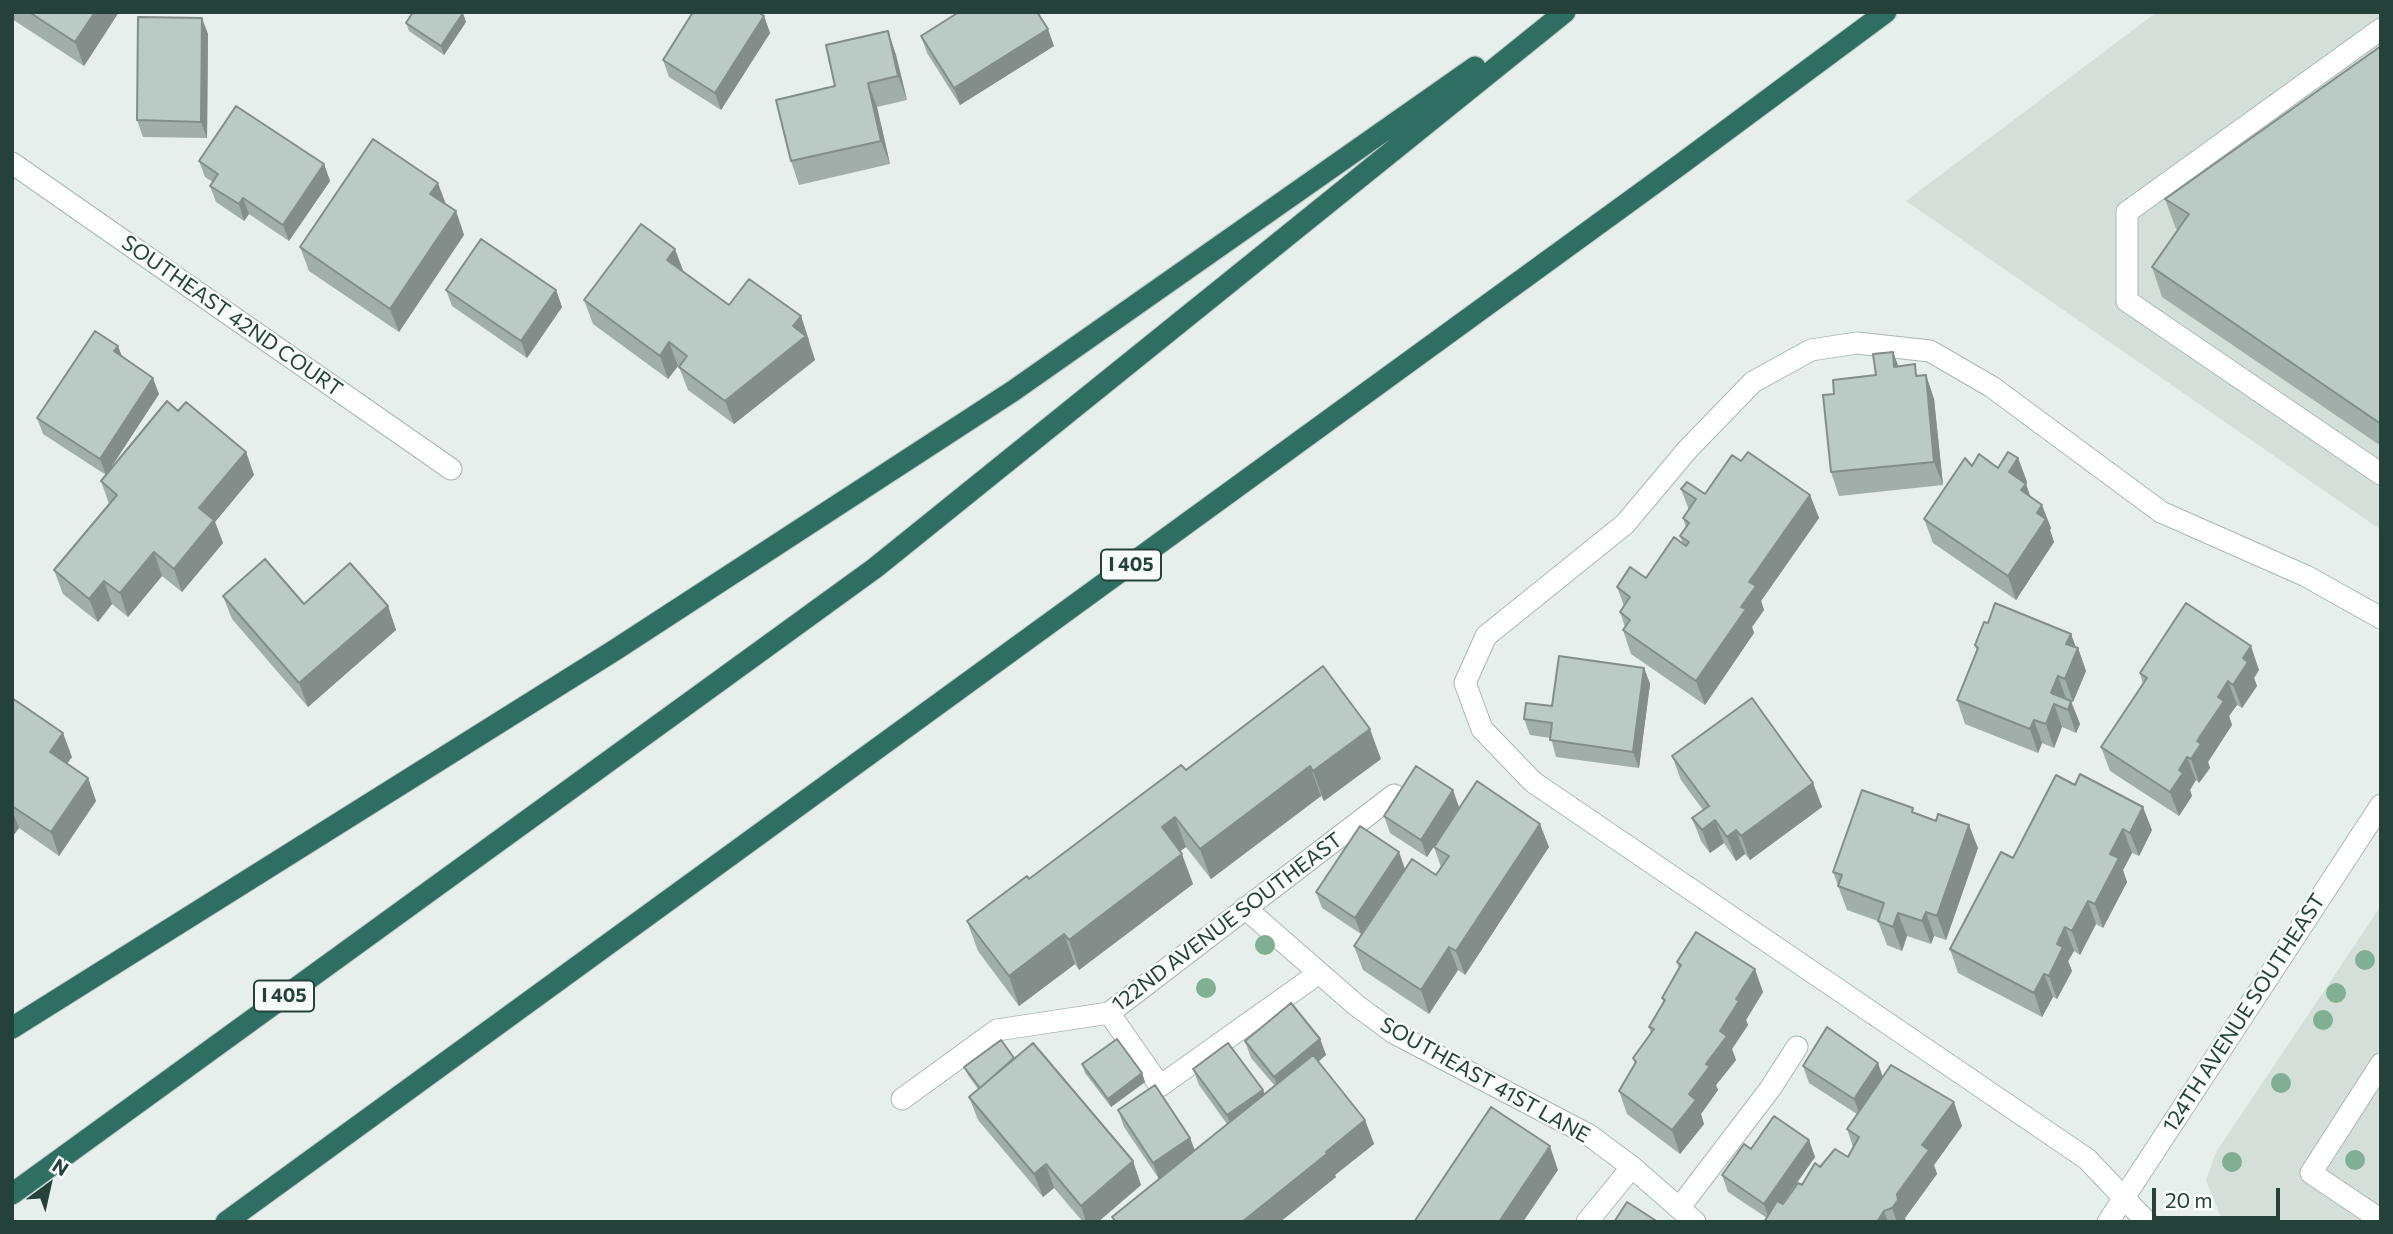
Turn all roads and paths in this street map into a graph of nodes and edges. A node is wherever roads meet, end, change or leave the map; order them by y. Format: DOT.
graph roads {
  1 [pos="1555,12"];
  2 [pos="1564,12"];
  3 [pos="1886,12"];
  4 [pos="2381,29"];
  5 [pos="12,163"];
  6 [pos="451,469"];
  7 [pos="2381,474"];
  8 [pos="2381,618"];
  9 [pos="1394,795"];
  10 [pos="2381,805"];
  11 [pos="1245,908"];
  12 [pos="1319,973"];
  13 [pos="1109,1013"];
  14 [pos="12,1028"];
  15 [pos="1797,1047"];
  16 [pos="2381,1064"];
  17 [pos="902,1099"];
  18 [pos="374,1115"];
  19 [pos="1632,1167"];
  20 [pos="12,1194"];
  21 [pos="2124,1198"];
  22 [pos="1688,1214"];
  23 [pos="2381,1220"];
  24 [pos="226,1222"];
  25 [pos="249,1222"];
  26 [pos="1587,1222"];
  27 [pos="2108,1222"];
  28 [pos="2147,1222"];
  1 -- 14 [label="highway"];
  2 -- 20 [label="highway, I 405"];
  3 -- 18 [label="highway, I 405"];
  4 -- 7 [label="street"];
  5 -- 6 [label="street, SOUTHEAST 42ND COURT"];
  8 -- 21 [label="street"];
  9 -- 11 [label="street, 122ND AVENUE SOUTHEAST"];
  10 -- 21 [label="street, 124TH AVENUE SOUTHEAST"];
  11 -- 12 [label="street, SOUTHEAST 41ST LANE"];
  11 -- 13 [label="street, 122ND AVENUE SOUTHEAST"];
  12 -- 13 [label="street"];
  12 -- 19 [label="street, SOUTHEAST 41ST LANE"];
  13 -- 17 [label="street, 122ND AVENUE SOUTHEAST"];
  15 -- 22 [label="street"];
  16 -- 23 [label="street"];
  18 -- 24 [label="highway, I 405"];
  18 -- 25 [label="highway"];
  19 -- 22 [label="street, SOUTHEAST 41ST LANE"];
  19 -- 26 [label="street"];
  21 -- 27 [label="street, 124TH AVENUE SOUTHEAST"];
  21 -- 28 [label="street"];
}
